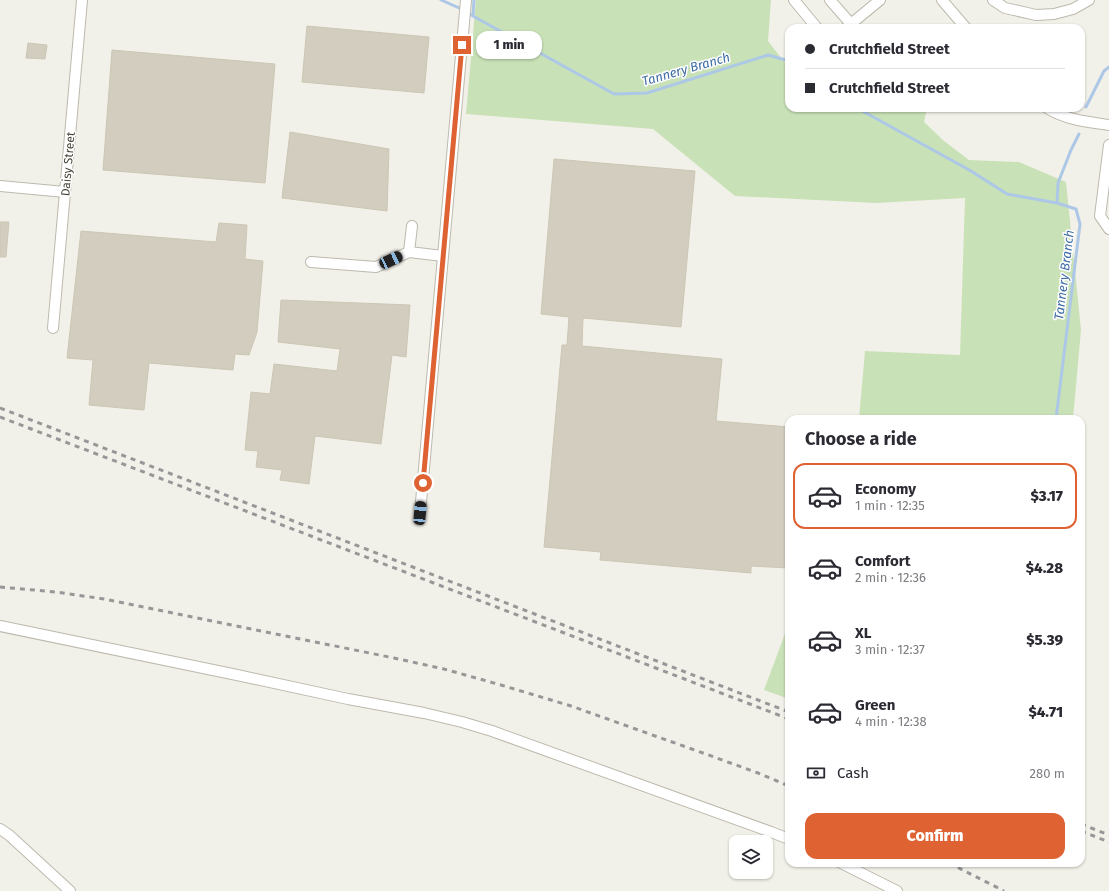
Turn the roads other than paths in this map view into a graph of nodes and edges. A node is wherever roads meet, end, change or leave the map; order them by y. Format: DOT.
graph roads {
  1 [pos="82,0"];
  2 [pos="466,0"];
  3 [pos="794,0"];
  4 [pos="830,0"];
  5 [pos="880,0"];
  6 [pos="942,0"];
  7 [pos="994,0"];
  8 [pos="1089,0"];
  9 [pos="814,24"];
  10 [pos="847,24"];
  11 [pos="850,24"];
  12 [pos="963,24"];
  13 [pos="1056,112"];
  14 [pos="1109,125"];
  15 [pos="1109,150"];
  16 [pos="0,186"];
  17 [pos="65,192"];
  18 [pos="1105,209"];
  19 [pos="412,226"];
  20 [pos="1109,229"];
  21 [pos="409,252"];
  22 [pos="443,256"];
  23 [pos="311,262"];
  24 [pos="53,328"];
  25 [pos="420,513"];
  26 [pos="0,626"];
  27 [pos="0,829"];
  28 [pos="785,837"];
  29 [pos="849,867"];
  30 [pos="70,891"];
  31 [pos="897,891"];
  1 -- 17 [label="street, Daisy Street"];
  2 -- 22 [label="street"];
  3 -- 9 [label="street"];
  4 -- 10 [label="street"];
  5 -- 11 [label="street"];
  6 -- 12 [label="street"];
  7 -- 8 [label="street"];
  13 -- 14 [label="street"];
  15 -- 18 [label="street"];
  16 -- 17 [label="street"];
  17 -- 24 [label="street, Daisy Street"];
  18 -- 20 [label="street"];
  19 -- 21 [label="street"];
  21 -- 22 [label="street"];
  21 -- 23 [label="street"];
  22 -- 25 [label="street"];
  26 -- 28 [label="street"];
  27 -- 30 [label="street"];
  29 -- 31 [label="street"];
}
